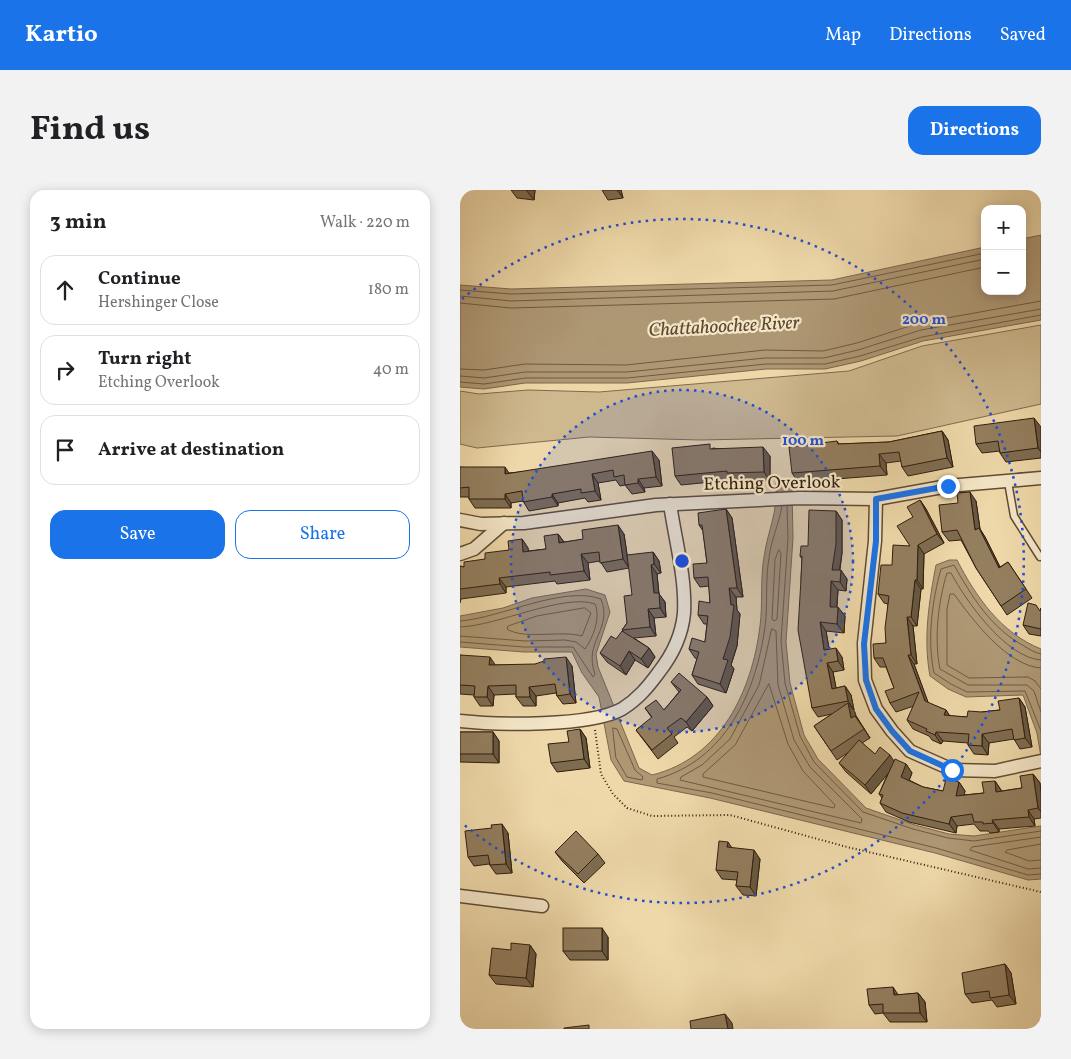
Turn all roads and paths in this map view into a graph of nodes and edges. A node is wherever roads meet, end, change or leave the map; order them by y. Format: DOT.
graph roads {
  1 [pos="1041,478"];
  2 [pos="1008,482"];
  3 [pos="876,499"];
  4 [pos="670,504"];
  5 [pos="460,520"];
  6 [pos="504,523"];
  7 [pos="460,554"];
  8 [pos="1040,557"];
  9 [pos="593,717"];
  10 [pos="460,721"];
  11 [pos="1039,761"];
  12 [pos="1041,892"];
  13 [pos="460,896"];
  14 [pos="542,906"];
  1 -- 2 [label="street, Etching Overlook"];
  2 -- 3 [label="street, Etching Overlook"];
  2 -- 8 [label="lane"];
  3 -- 4 [label="street, Etching Overlook"];
  3 -- 11 [label="street"];
  4 -- 6 [label="street, Etching Overlook"];
  4 -- 9 [label="street"];
  5 -- 6 [label="street, Etching Overlook"];
  6 -- 7 [label="street"];
  9 -- 10 [label="street"];
  9 -- 12 [label="path"];
  13 -- 14 [label="street"];
}
